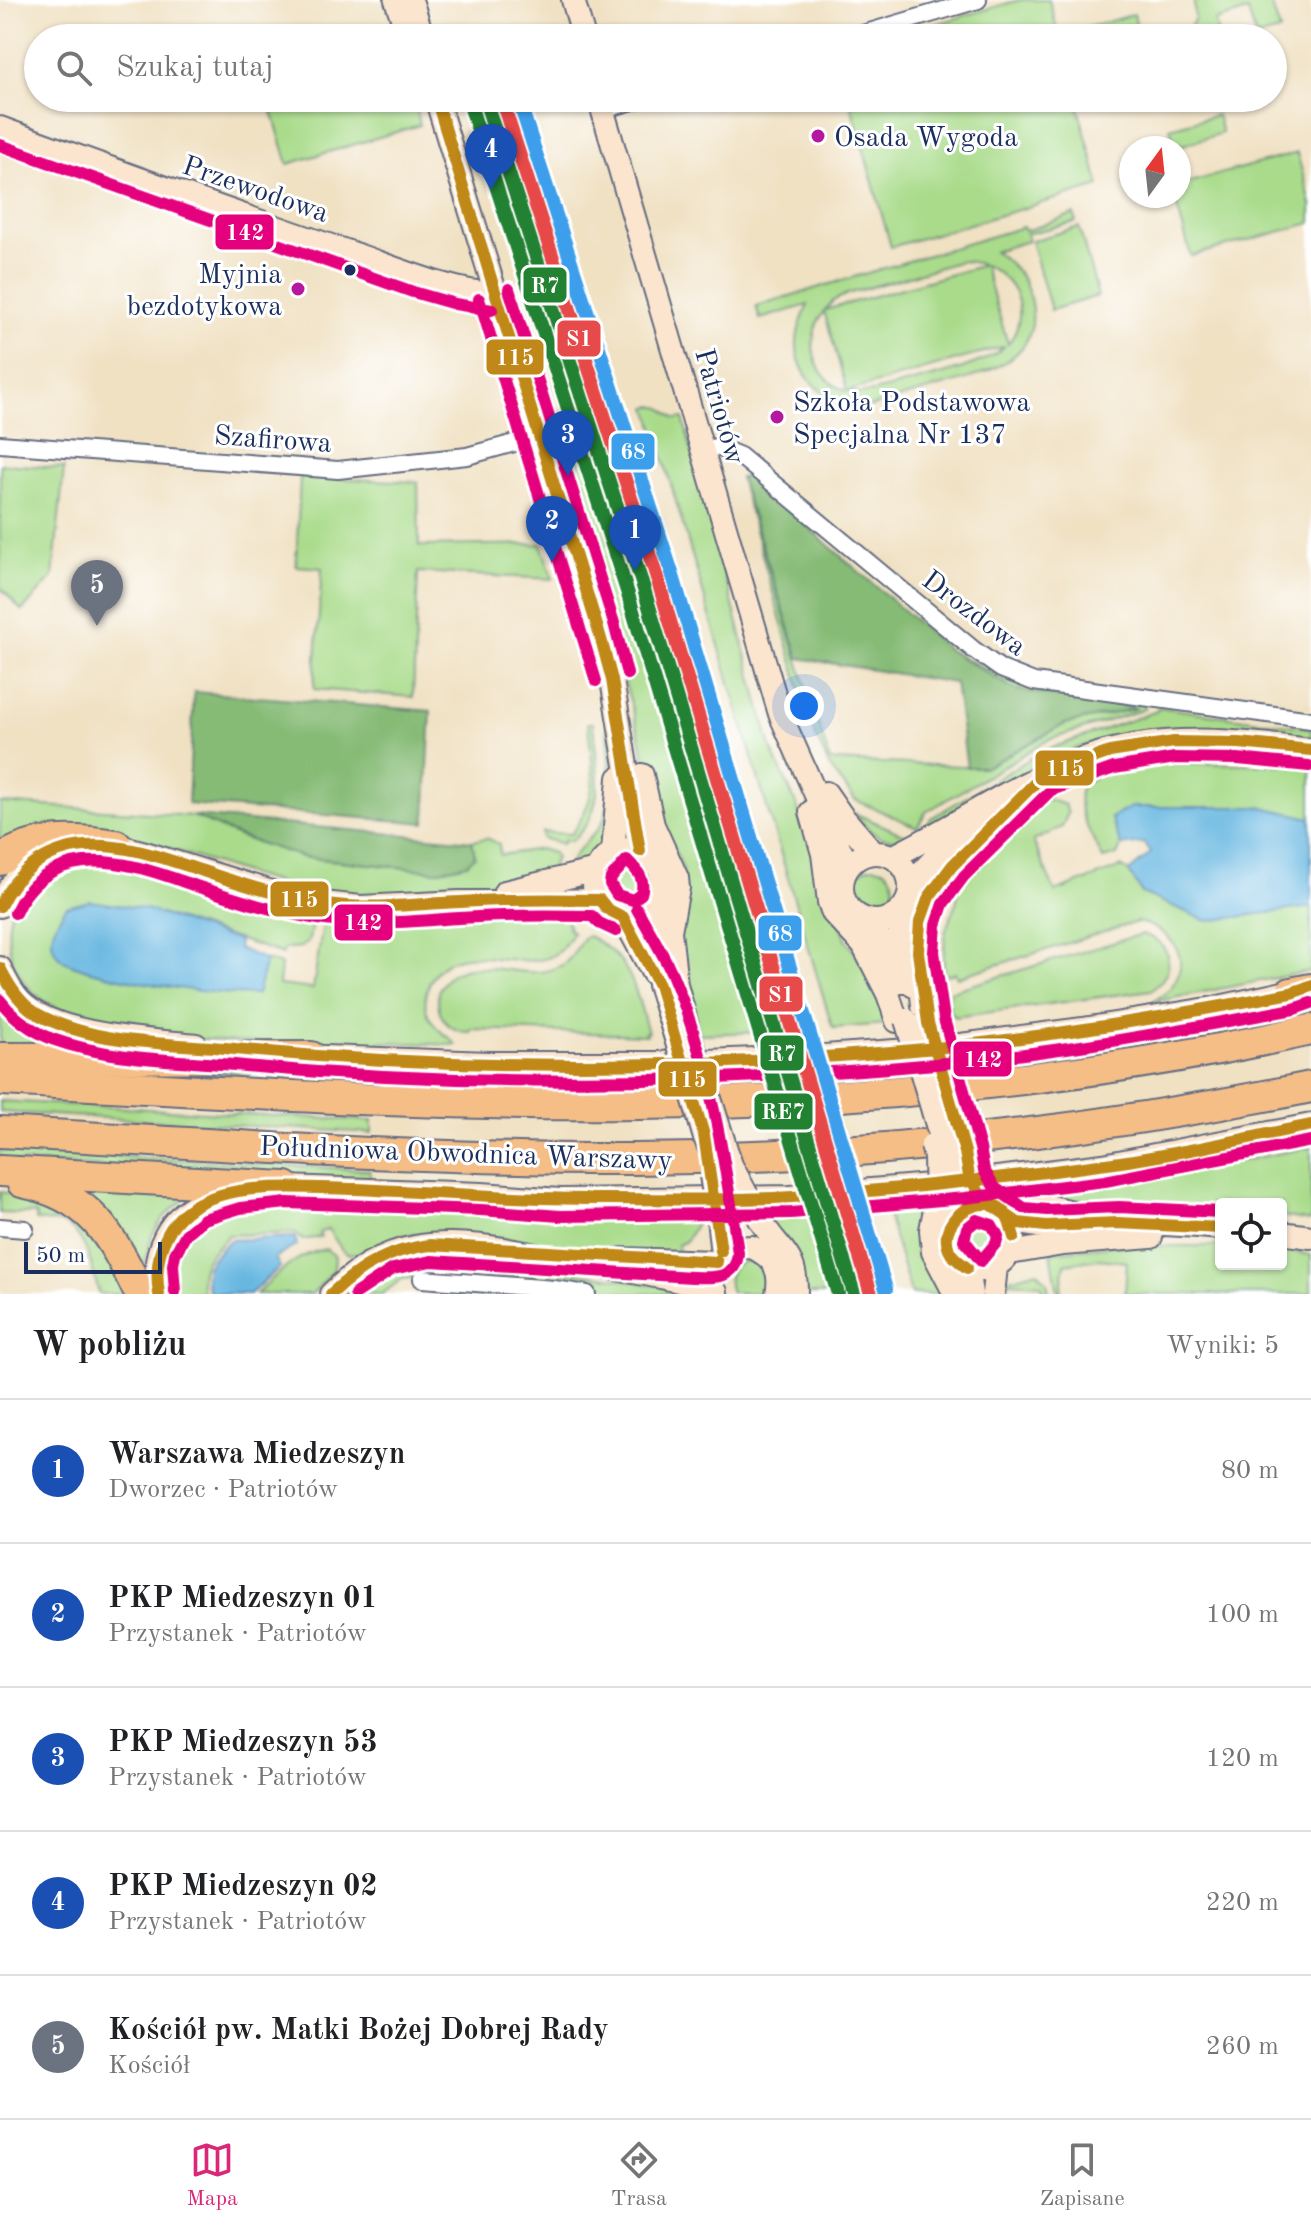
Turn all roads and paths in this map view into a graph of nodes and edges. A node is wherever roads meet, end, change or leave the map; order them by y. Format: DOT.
graph roads {
  1 [pos="396,0"];
  2 [pos="411,0"];
  3 [pos="573,0"];
  4 [pos="978,0"];
  5 [pos="404,24"];
  6 [pos="419,24"];
  7 [pos="580,24"];
  8 [pos="897,24"];
  9 [pos="440,112"];
  10 [pos="603,112"];
  11 [pos="0,128"];
  12 [pos="494,294"];
  13 [pos="540,436"];
  14 [pos="0,444"];
  15 [pos="702,449"];
  16 [pos="1311,720"];
  17 [pos="620,727"];
  18 [pos="786,731"];
  19 [pos="1311,750"];
  20 [pos="1042,776"];
  21 [pos="1024,795"];
  22 [pos="116,845"];
  23 [pos="640,851"];
  24 [pos="613,852"];
  25 [pos="882,854"];
  26 [pos="0,860"];
  27 [pos="848,867"];
  28 [pos="597,870"];
  29 [pos="910,884"];
  30 [pos="600,900"];
  31 [pos="459,902"];
  32 [pos="0,906"];
  33 [pos="652,908"];
  34 [pos="899,914"];
  35 [pos="623,917"];
  36 [pos="872,921"];
  37 [pos="0,968"];
  38 [pos="659,985"];
  39 [pos="1304,989"];
  40 [pos="913,1016"];
  41 [pos="1311,1030"];
  42 [pos="681,1032"];
  43 [pos="311,1057"];
  44 [pos="0,1058"];
  45 [pos="0,1080"];
  46 [pos="1311,1087"];
  47 [pos="1311,1125"];
  48 [pos="0,1132"];
  49 [pos="0,1171"];
  50 [pos="0,1178"];
  51 [pos="286,1187"];
  52 [pos="994,1200"];
  53 [pos="950,1206"];
  54 [pos="738,1217"];
  55 [pos="1009,1219"];
  56 [pos="1118,1223"];
  57 [pos="0,1227"];
  58 [pos="25,1229"];
  59 [pos="1215,1229"];
  60 [pos="1215,1230"];
  61 [pos="1287,1234"];
  62 [pos="1311,1237"];
  63 [pos="752,1247"];
  64 [pos="499,1249"];
  65 [pos="720,1259"];
  66 [pos="1003,1260"];
  67 [pos="967,1268"];
  68 [pos="422,1279"];
  69 [pos="577,1293"];
  70 [pos="716,1293"];
  71 [pos="140,1294"];
  72 [pos="159,1294"];
  73 [pos="331,1294"];
  74 [pos="777,1294"];
  75 [pos="796,1294"];
  76 [pos="955,1294"];
  77 [pos="971,1294"];
  78 [pos="993,1294"];
  1 -- 5 [label="main road"];
  2 -- 6 [label="main road"];
  3 -- 7 [label="main road"];
  4 -- 8 [label="street"];
  9 -- 12 [label="main road"];
  10 -- 15 [label="main road, Patriotów"];
  11 -- 12 [label="main road, Przewodowa"];
  12 -- 13 [label="main road"];
  13 -- 14 [label="street, Szafirowa"];
  13 -- 17 [label="main road"];
  15 -- 16 [label="street, Drozdowa"];
  15 -- 18 [label="main road, Patriotów"];
  17 -- 23 [label="main road"];
  17 -- 24 [label="main road"];
  17 -- 42 [label="main road"];
  18 -- 25 [label="main road, Patriotów"];
  18 -- 27 [label="main road, Patriotów"];
  18 -- 40 [label="main road"];
  19 -- 20 [label="main road"];
  20 -- 21 [label="main road"];
  20 -- 25 [label="main road"];
  21 -- 29 [label="main road"];
  21 -- 40 [label="main road"];
  22 -- 26 [label="highway"];
  22 -- 31 [label="main road"];
  22 -- 32 [label="main road"];
  23 -- 24 [label="main road"];
  23 -- 33 [label="main road"];
  24 -- 28 [label="main road"];
  25 -- 27 [label="main road"];
  25 -- 29 [label="main road"];
  27 -- 36 [label="main road"];
  28 -- 30 [label="main road"];
  28 -- 31 [label="main road"];
  29 -- 34 [label="main road"];
  30 -- 31 [label="main road"];
  30 -- 35 [label="main road"];
  33 -- 35 [label="main road"];
  33 -- 38 [label="main road"];
  34 -- 36 [label="main road"];
  34 -- 40 [label="main road"];
  35 -- 38 [label="main road"];
  36 -- 40 [label="main road"];
  37 -- 43 [label="main road"];
  38 -- 42 [label="main road"];
  39 -- 43 [label="main road"];
  40 -- 52 [label="main road, bridge"];
  40 -- 53 [label="main road, bridge"];
  41 -- 45 [label="highway, Południowa Obwodnica Warszawy"];
  42 -- 54 [label="main road, bridge"];
  42 -- 54 [label="main road, bridge"];
  43 -- 44 [label="highway"];
  46 -- 48 [label="highway, Południowa Obwodnica Warszawy"];
  47 -- 51 [label="main road"];
  49 -- 51 [label="highway"];
  50 -- 71 [label="highway"];
  51 -- 72 [label="main road"];
  52 -- 53 [label="main road"];
  52 -- 55 [label="main road"];
  52 -- 56 [label="main road"];
  53 -- 67 [label="main road"];
  53 -- 76 [label="main road"];
  54 -- 63 [label="main road"];
  54 -- 65 [label="main road"];
  54 -- 75 [label="main road"];
  55 -- 56 [label="main road"];
  55 -- 66 [label="main road"];
  56 -- 59 [label="main road"];
  57 -- 58 [label="street"];
  60 -- 66 [label="main road"];
  61 -- 62 [label="main road"];
  63 -- 65 [label="main road"];
  63 -- 74 [label="main road"];
  64 -- 65 [label="main road"];
  64 -- 70 [label="main road"];
  64 -- 73 [label="main road"];
  65 -- 70 [label="main road"];
  66 -- 67 [label="main road"];
  66 -- 78 [label="main road"];
  67 -- 77 [label="main road"];
  68 -- 69 [label="street"];
}
